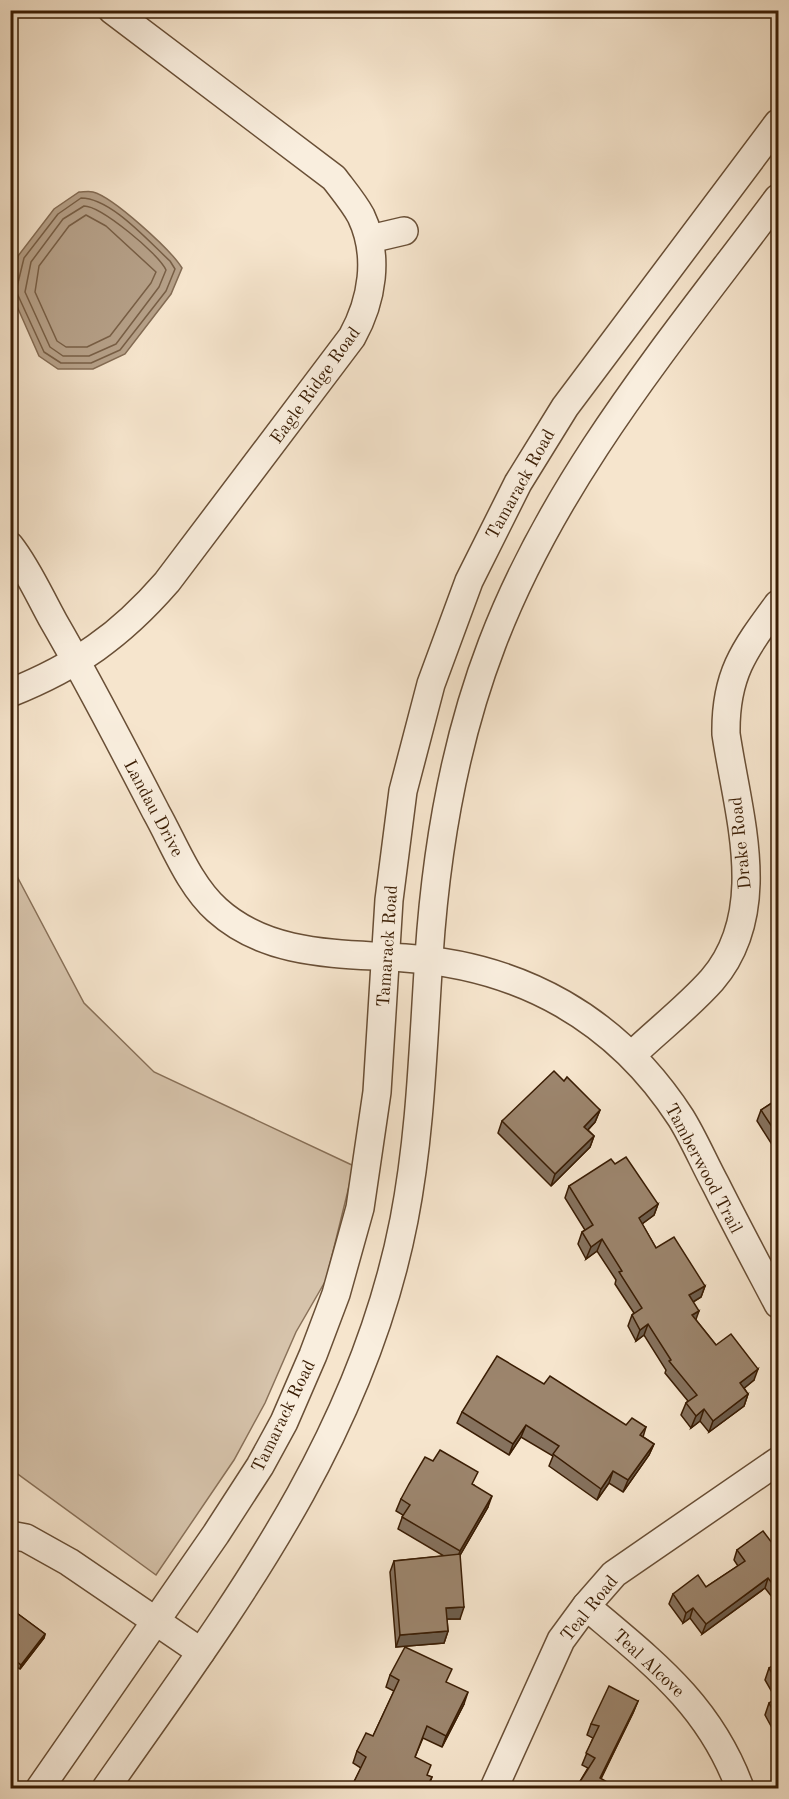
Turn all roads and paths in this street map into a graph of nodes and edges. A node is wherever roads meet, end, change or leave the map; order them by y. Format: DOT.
graph roads {
  1 [pos="112,10"];
  2 [pos="778,123"];
  3 [pos="778,198"];
  4 [pos="404,231"];
  5 [pos="370,239"];
  6 [pos="10,546"];
  7 [pos="778,604"];
  8 [pos="77,662"];
  9 [pos="10,693"];
  10 [pos="385,956"];
  11 [pos="428,959"];
  12 [pos="632,1055"];
  13 [pos="778,1304"];
  14 [pos="778,1461"];
  15 [pos="10,1535"];
  16 [pos="586,1606"];
  17 [pos="156,1621"];
  18 [pos="201,1652"];
  19 [pos="40,1788"];
  20 [pos="106,1788"];
  21 [pos="494,1788"];
  22 [pos="740,1788"];
  1 -- 5 [label="street, Eagle Ridge Road"];
  2 -- 10 [label="street, Tamarack Road"];
  3 -- 11 [label="street"];
  4 -- 5 [label="street"];
  5 -- 8 [label="street, Eagle Ridge Road"];
  6 -- 8 [label="street, Landau Drive"];
  7 -- 12 [label="street, Drake Road"];
  8 -- 9 [label="street, Eagle Ridge Road"];
  8 -- 10 [label="street, Landau Drive"];
  10 -- 11 [label="street, Tamberwood Trail"];
  10 -- 17 [label="street, Tamarack Road"];
  11 -- 12 [label="street, Tamberwood Trail"];
  11 -- 18 [label="street"];
  12 -- 13 [label="street, Tamberwood Trail"];
  14 -- 16 [label="street, Teal Road"];
  15 -- 17 [label="street"];
  16 -- 21 [label="street, Teal Road"];
  16 -- 22 [label="street, Teal Alcove"];
  17 -- 18 [label="street"];
  17 -- 19 [label="street, Tamarack Road"];
  18 -- 20 [label="street"];
}
